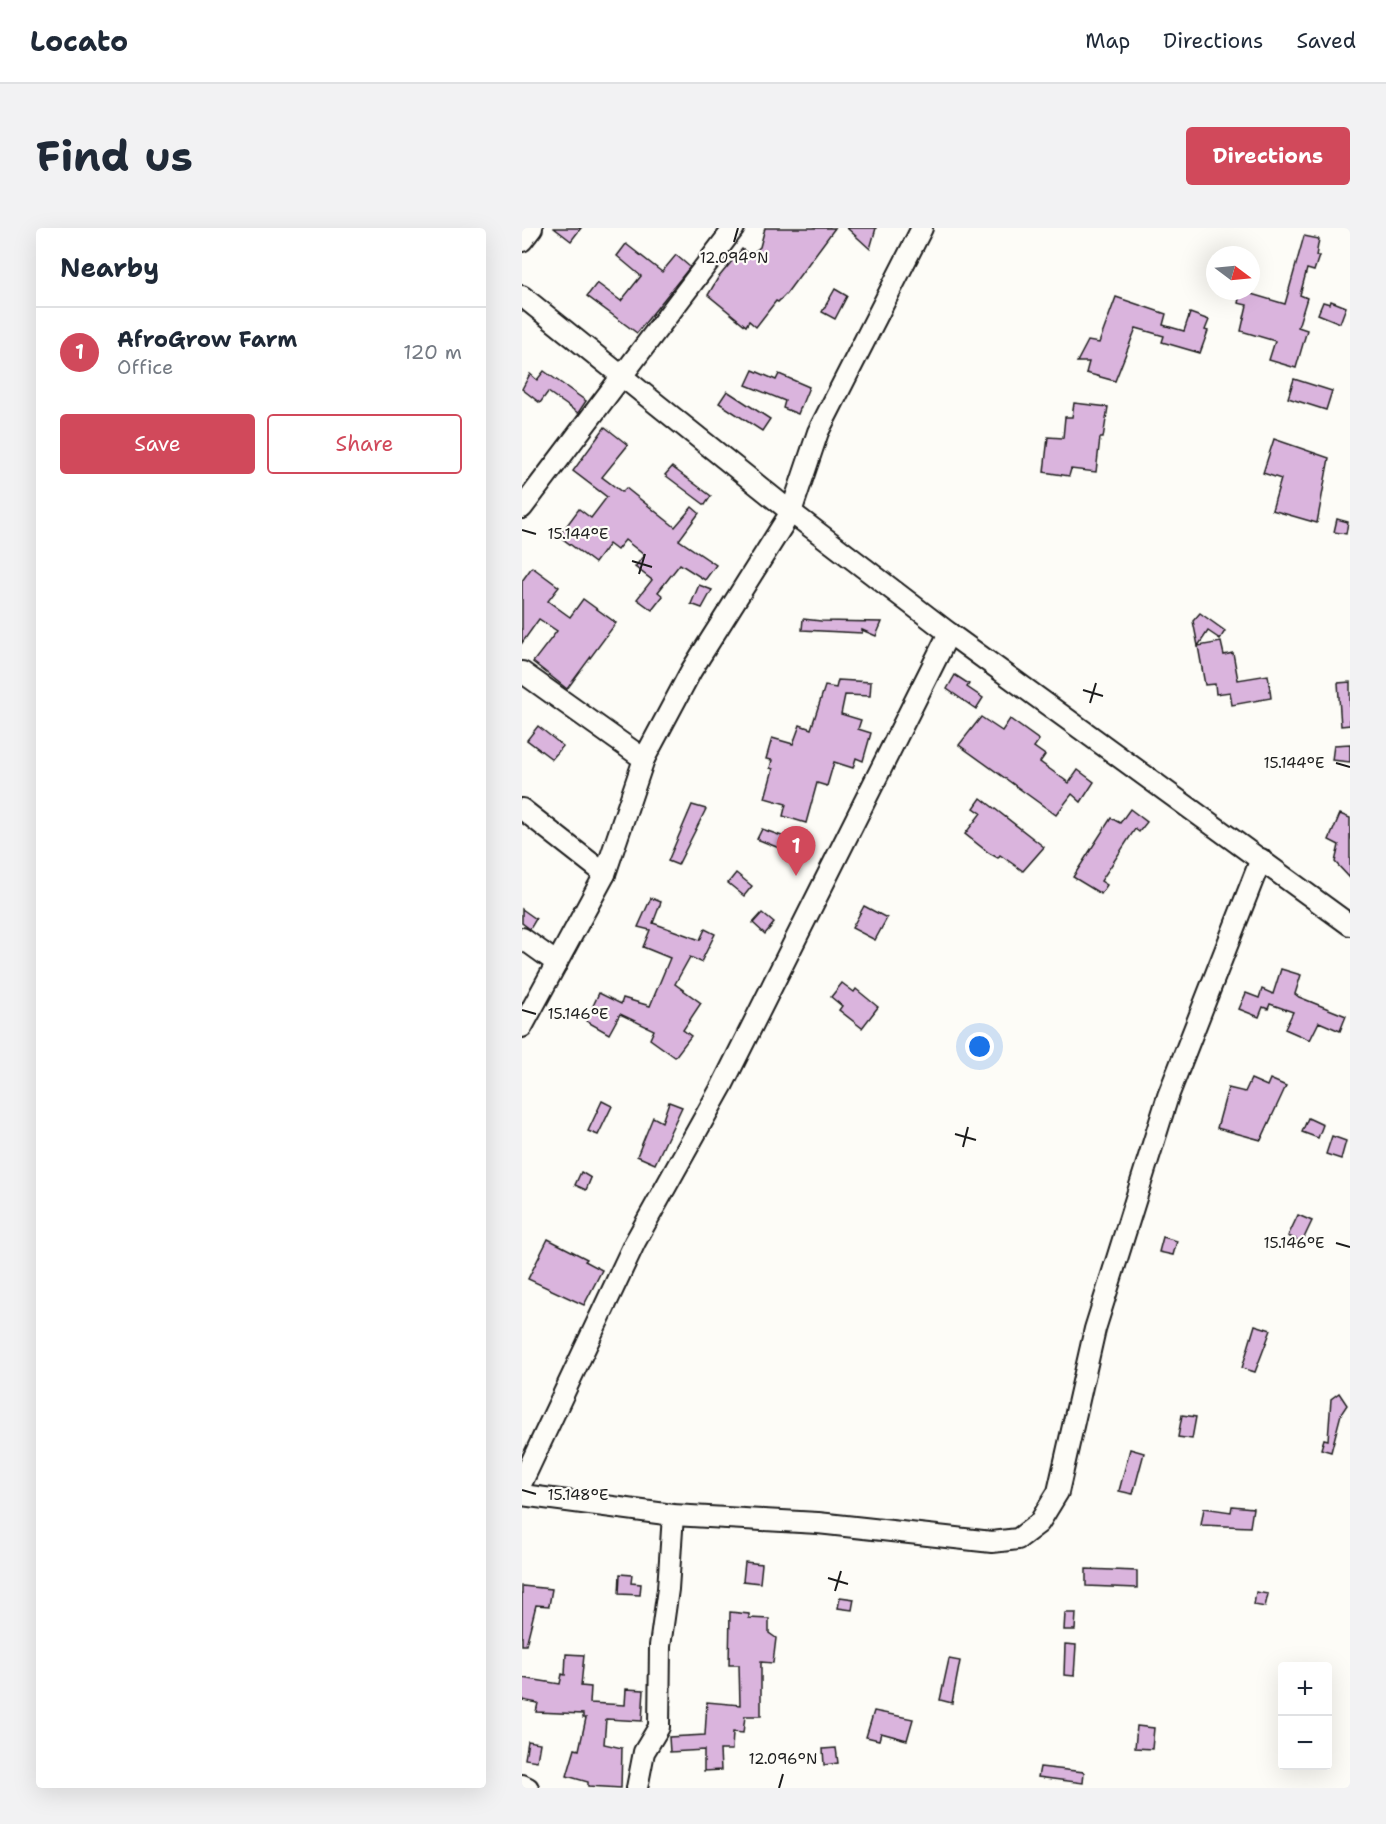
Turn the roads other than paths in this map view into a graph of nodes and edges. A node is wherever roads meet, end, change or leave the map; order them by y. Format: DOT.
graph roads {
  1 [pos="532,228"];
  2 [pos="734,228"];
  3 [pos="922,228"];
  4 [pos="522,241"];
  5 [pos="522,296"];
  6 [pos="621,377"];
  7 [pos="522,508"];
  8 [pos="791,512"];
  9 [pos="949,633"];
  10 [pos="522,672"];
  11 [pos="644,759"];
  12 [pos="522,809"];
  13 [pos="1262,859"];
  14 [pos="605,874"];
  15 [pos="1350,925"];
  16 [pos="522,938"];
  17 [pos="557,963"];
  18 [pos="522,1027"];
  19 [pos="522,1482"];
  20 [pos="522,1495"];
  21 [pos="673,1515"];
  22 [pos="522,1785"];
  23 [pos="528,1788"];
  24 [pos="637,1788"];
  1 -- 4 [label="street"];
  2 -- 6 [label="street"];
  3 -- 8 [label="street"];
  5 -- 6 [label="street"];
  6 -- 7 [label="street"];
  6 -- 8 [label="street"];
  8 -- 9 [label="street"];
  8 -- 11 [label="street"];
  9 -- 13 [label="street"];
  9 -- 19 [label="street"];
  10 -- 11 [label="street"];
  11 -- 14 [label="street"];
  12 -- 14 [label="street"];
  13 -- 15 [label="street"];
  13 -- 21 [label="street"];
  14 -- 17 [label="street"];
  16 -- 17 [label="street"];
  17 -- 18 [label="street"];
  20 -- 21 [label="street"];
  21 -- 24 [label="street"];
  22 -- 23 [label="street"];
}
